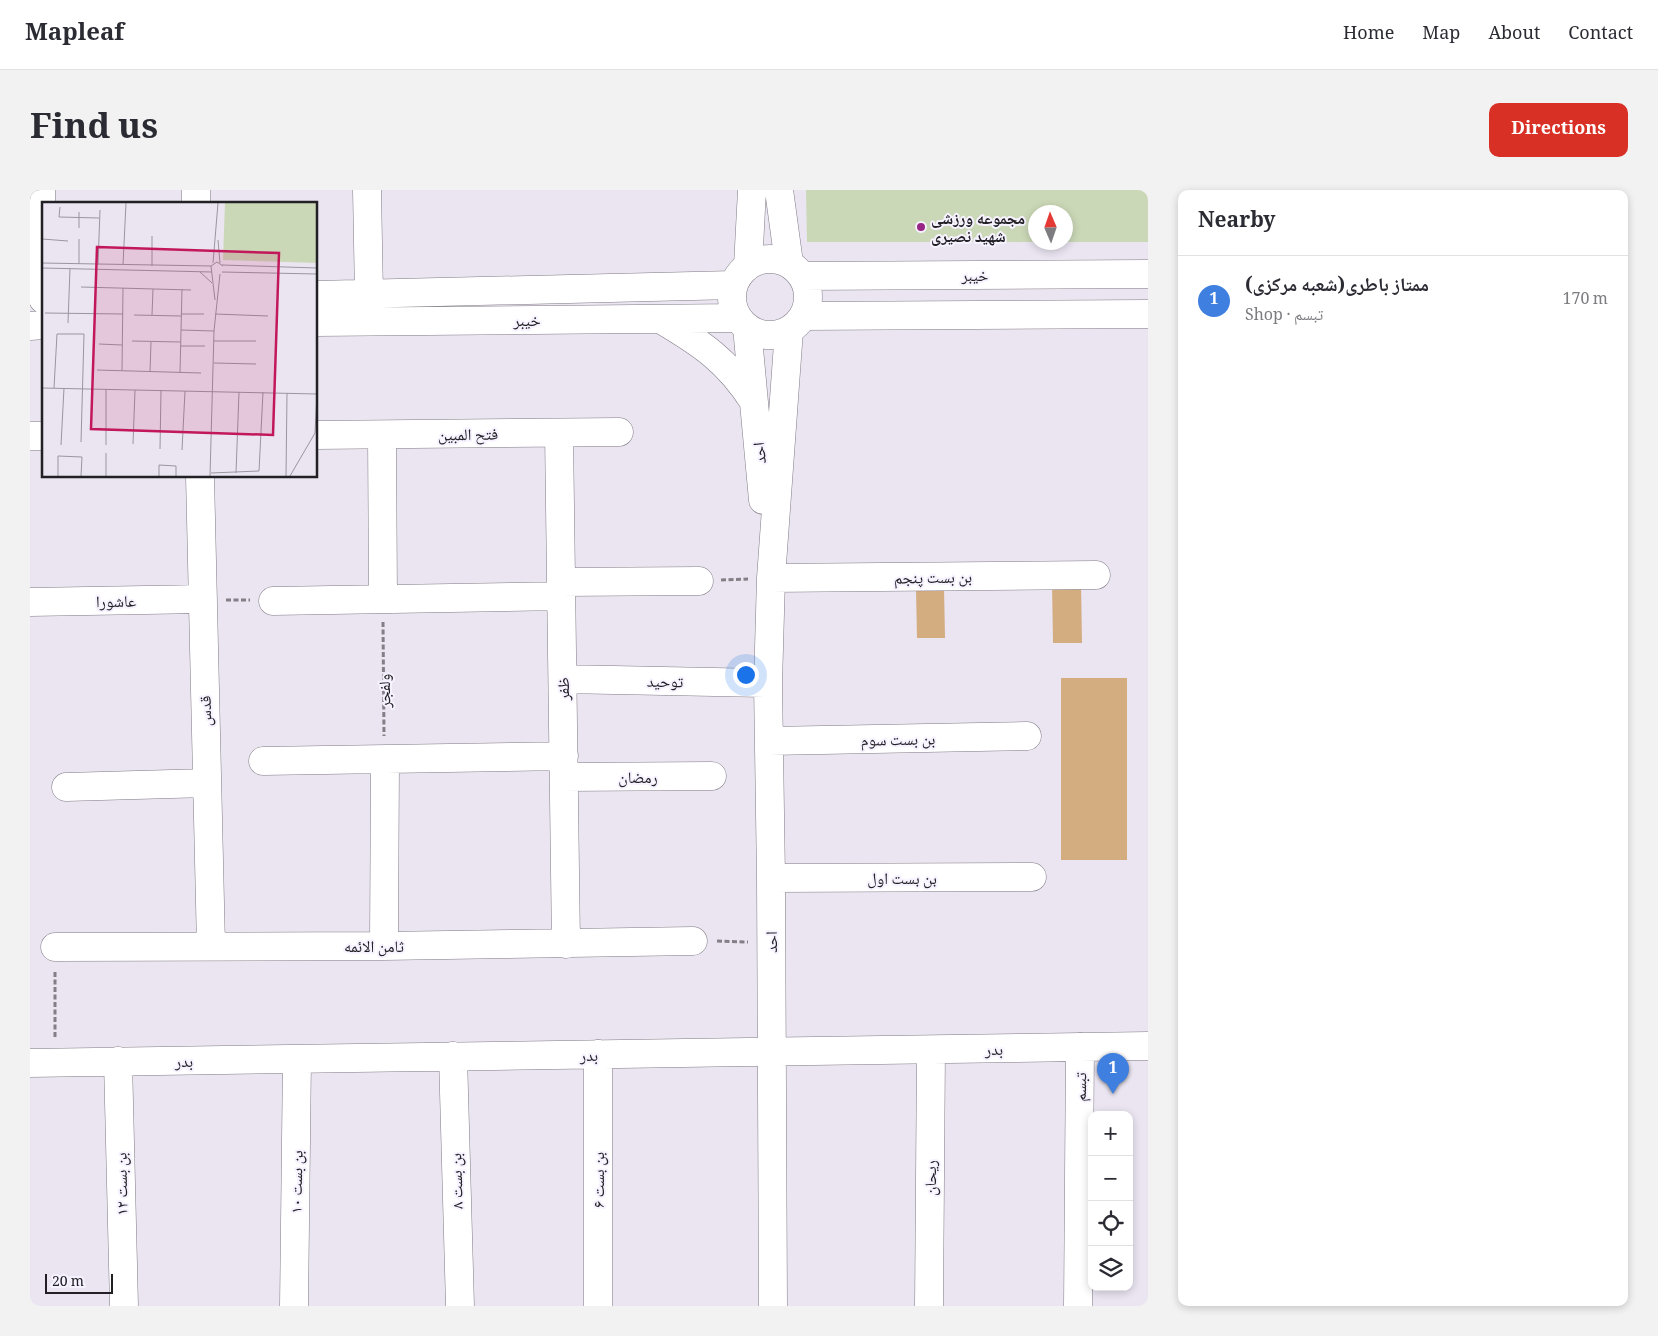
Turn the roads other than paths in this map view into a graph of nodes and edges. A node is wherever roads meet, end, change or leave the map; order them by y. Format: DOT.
graph roads {
  1 [pos="41,190"];
  2 [pos="367,190"];
  3 [pos="752,190"];
  4 [pos="779,190"];
  5 [pos="796,270"];
  6 [pos="1148,274"];
  7 [pos="741,275"];
  8 [pos="369,295"];
  9 [pos="318,296"];
  10 [pos="40,305"];
  11 [pos="1148,314"];
  12 [pos="659,318"];
  13 [pos="318,322"];
  14 [pos="742,322"];
  15 [pos="796,323"];
  16 [pos="30,326"];
  17 [pos="754,403"];
  18 [pos="619,432"];
  19 [pos="559,434"];
  20 [pos="382,435"];
  21 [pos="318,436"];
  22 [pos="200,478"];
  23 [pos="1096,575"];
  24 [pos="771,578"];
  25 [pos="699,581"];
  26 [pos="561,589"];
  27 [pos="203,599"];
  28 [pos="382,599"];
  29 [pos="273,601"];
  30 [pos="30,602"];
  31 [pos="562,679"];
  32 [pos="768,683"];
  33 [pos="1027,736"];
  34 [pos="770,741"];
  35 [pos="385,760"];
  36 [pos="263,761"];
  37 [pos="564,767"];
  38 [pos="712,776"];
  39 [pos="207,783"];
  40 [pos="66,787"];
  41 [pos="1032,877"];
  42 [pos="771,878"];
  43 [pos="693,941"];
  44 [pos="566,944"];
  45 [pos="55,946"];
  46 [pos="211,946"];
  47 [pos="384,946"];
  48 [pos="1148,1046"];
  49 [pos="1080,1047"];
  50 [pos="931,1050"];
  51 [pos="771,1052"];
  52 [pos="598,1054"];
  53 [pos="453,1056"];
  54 [pos="297,1059"];
  55 [pos="118,1061"];
  56 [pos="43,1063"];
  57 [pos="124,1306"];
  58 [pos="294,1306"];
  59 [pos="460,1306"];
  60 [pos="598,1306"];
  61 [pos="773,1306"];
  62 [pos="929,1306"];
  63 [pos="1078,1306"];
  1 -- 10 [label="street"];
  2 -- 8 [label="street"];
  3 -- 7 [label="street"];
  4 -- 5 [label="street"];
  5 -- 6 [label="street, خیبر"];
  5 -- 7 [label="street"];
  5 -- 15 [label="street"];
  7 -- 8 [label="street, خیبر"];
  7 -- 14 [label="street"];
  8 -- 9 [label="street, خیبر"];
  10 -- 16 [label="street"];
  11 -- 15 [label="street"];
  12 -- 13 [label="street, خیبر"];
  12 -- 14 [label="street, خیبر"];
  12 -- 17 [label="street"];
  14 -- 15 [label="street"];
  14 -- 17 [label="street, احد"];
  15 -- 24 [label="street, احد"];
  17 -- 24 [label="street, احد"];
  18 -- 19 [label="street, فتح المبین"];
  19 -- 20 [label="street, فتح المبین"];
  19 -- 26 [label="street, ظفر"];
  20 -- 21 [label="street, فتح المبین"];
  20 -- 28 [label="street"];
  22 -- 27 [label="street, قدس"];
  23 -- 24 [label="street, بن بست پنجم"];
  24 -- 32 [label="street, احد"];
  25 -- 26 [label="street"];
  26 -- 28 [label="street"];
  26 -- 31 [label="street, ظفر"];
  27 -- 30 [label="street, عاشورا"];
  27 -- 39 [label="street, قدس"];
  28 -- 29 [label="street"];
  31 -- 32 [label="street, توحید"];
  31 -- 37 [label="street, ظفر"];
  32 -- 34 [label="street, احد"];
  33 -- 34 [label="street, بن بست سوم"];
  34 -- 42 [label="street, احد"];
  35 -- 36 [label="street, رمضان"];
  35 -- 37 [label="street, رمضان"];
  35 -- 47 [label="street"];
  37 -- 38 [label="street, رمضان"];
  37 -- 44 [label="street, ظفر"];
  39 -- 40 [label="street"];
  39 -- 46 [label="street, قدس"];
  41 -- 42 [label="street, بن بست اول"];
  42 -- 51 [label="street, احد"];
  43 -- 44 [label="street, ثامن الائمه"];
  44 -- 47 [label="street, ثامن الائمه"];
  45 -- 46 [label="street, ثامن الائمه"];
  46 -- 47 [label="street, ثامن الائمه"];
  48 -- 49 [label="street, بدر"];
  49 -- 50 [label="street, بدر"];
  49 -- 63 [label="street, تبسم"];
  50 -- 51 [label="street, بدر"];
  50 -- 62 [label="street, ریحان"];
  51 -- 52 [label="street, بدر"];
  51 -- 61 [label="street, احد"];
  52 -- 53 [label="street, بدر"];
  52 -- 60 [label="street, بن بست ۶"];
  53 -- 54 [label="street, بدر"];
  53 -- 59 [label="street, بن بست ۸"];
  54 -- 55 [label="street, بدر"];
  54 -- 58 [label="street, بن بست ۱۰"];
  55 -- 56 [label="street, بدر"];
  55 -- 57 [label="street, بن بست ۱۲"];
}
